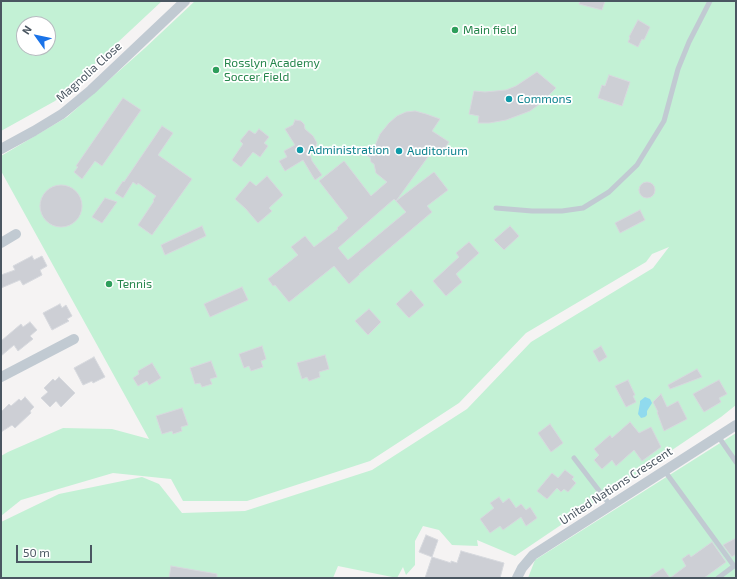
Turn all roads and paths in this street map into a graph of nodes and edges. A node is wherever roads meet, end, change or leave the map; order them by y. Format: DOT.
graph roads {
  1 [pos="185,1"];
  2 [pos="710,1"];
  3 [pos="1,149"];
  4 [pos="496,208"];
  5 [pos="16,234"];
  6 [pos="1,242"];
  7 [pos="74,339"];
  8 [pos="1,377"];
  9 [pos="736,425"];
  10 [pos="718,436"];
  11 [pos="574,458"];
  12 [pos="736,462"];
  13 [pos="664,470"];
  14 [pos="610,505"];
  15 [pos="518,578"];
  16 [pos="718,578"];
  1 -- 3 [label="street, Magnolia Close"];
  2 -- 4 [label="lane"];
  5 -- 6 [label="street"];
  7 -- 8 [label="street"];
  9 -- 10 [label="street, United Nations Crescent"];
  10 -- 12 [label="lane"];
  10 -- 13 [label="street, United Nations Crescent"];
  11 -- 14 [label="lane"];
  13 -- 14 [label="street, United Nations Crescent"];
  13 -- 16 [label="lane"];
  14 -- 15 [label="street, United Nations Crescent"];
}
